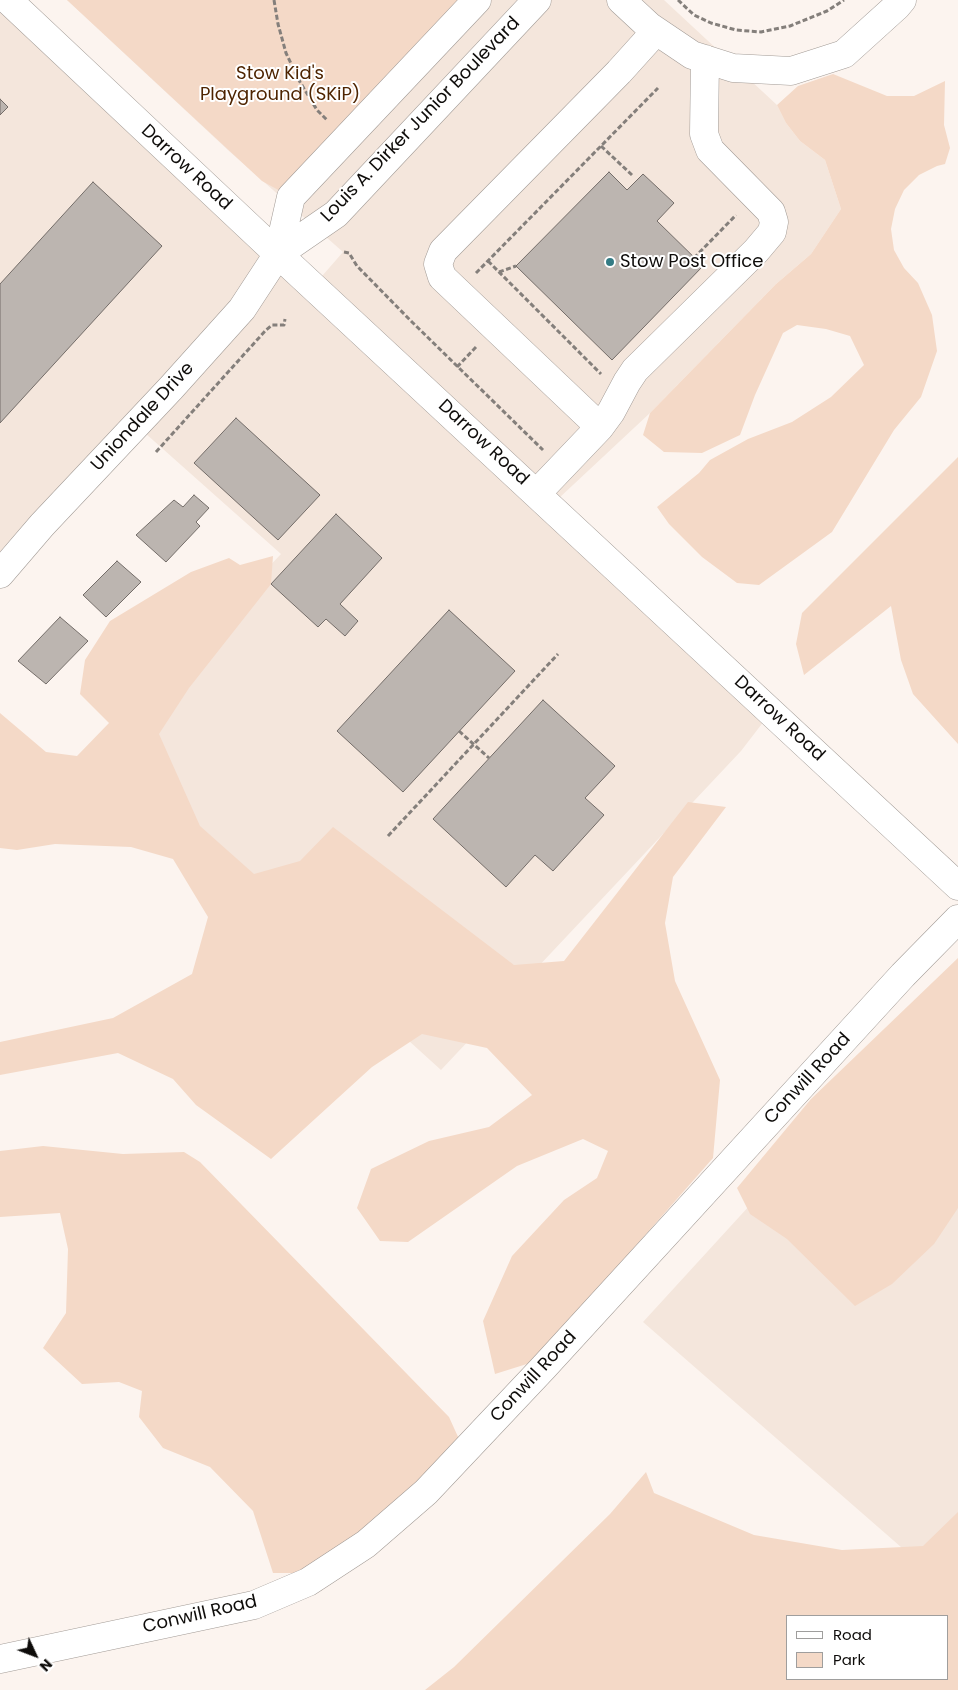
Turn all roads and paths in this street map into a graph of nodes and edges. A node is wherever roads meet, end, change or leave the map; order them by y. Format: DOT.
graph roads {
  1 [pos="8,0"];
  2 [pos="274,0"];
  3 [pos="477,0"];
  4 [pos="536,0"];
  5 [pos="622,0"];
  6 [pos="678,0"];
  7 [pos="844,0"];
  8 [pos="902,0"];
  9 [pos="656,30"];
  10 [pos="705,59"];
  11 [pos="658,88"];
  12 [pos="333,125"];
  13 [pos="601,146"];
  14 [pos="632,175"];
  15 [pos="736,215"];
  16 [pos="344,252"];
  17 [pos="278,254"];
  18 [pos="694,258"];
  19 [pos="488,261"];
  20 [pos="516,266"];
  21 [pos="499,272"];
  22 [pos="470,279"];
  23 [pos="285,319"];
  24 [pos="620,394"];
  25 [pos="600,427"];
  26 [pos="156,452"];
  27 [pos="562,467"];
  28 [pos="537,494"];
  29 [pos="0,574"];
  30 [pos="558,654"];
  31 [pos="459,731"];
  32 [pos="474,745"];
  33 [pos="489,758"];
  34 [pos="388,836"];
  35 [pos="958,886"];
  36 [pos="958,919"];
  37 [pos="0,1659"];
  1 -- 17 [label="street, Darrow Road"];
  2 -- 12 [label="path"];
  3 -- 17 [label="street"];
  4 -- 17 [label="street, Louis A. Dirker Junior Boulevard"];
  5 -- 9 [label="street"];
  6 -- 7 [label="path"];
  8 -- 10 [label="street"];
  9 -- 10 [label="street"];
  9 -- 25 [label="street"];
  10 -- 24 [label="street"];
  11 -- 13 [label="path"];
  13 -- 14 [label="path"];
  13 -- 19 [label="path"];
  15 -- 18 [label="path"];
  16 -- 27 [label="path"];
  17 -- 28 [label="street, Darrow Road"];
  17 -- 29 [label="street, Uniondale Drive"];
  19 -- 21 [label="path"];
  19 -- 22 [label="path"];
  20 -- 21 [label="path"];
  21 -- 24 [label="path"];
  23 -- 26 [label="path"];
  24 -- 25 [label="street"];
  25 -- 27 [label="street"];
  27 -- 28 [label="street"];
  28 -- 35 [label="street, Darrow Road"];
  30 -- 32 [label="path"];
  31 -- 32 [label="path"];
  32 -- 33 [label="path"];
  32 -- 34 [label="path"];
  36 -- 37 [label="street, Conwill Road"];
}
